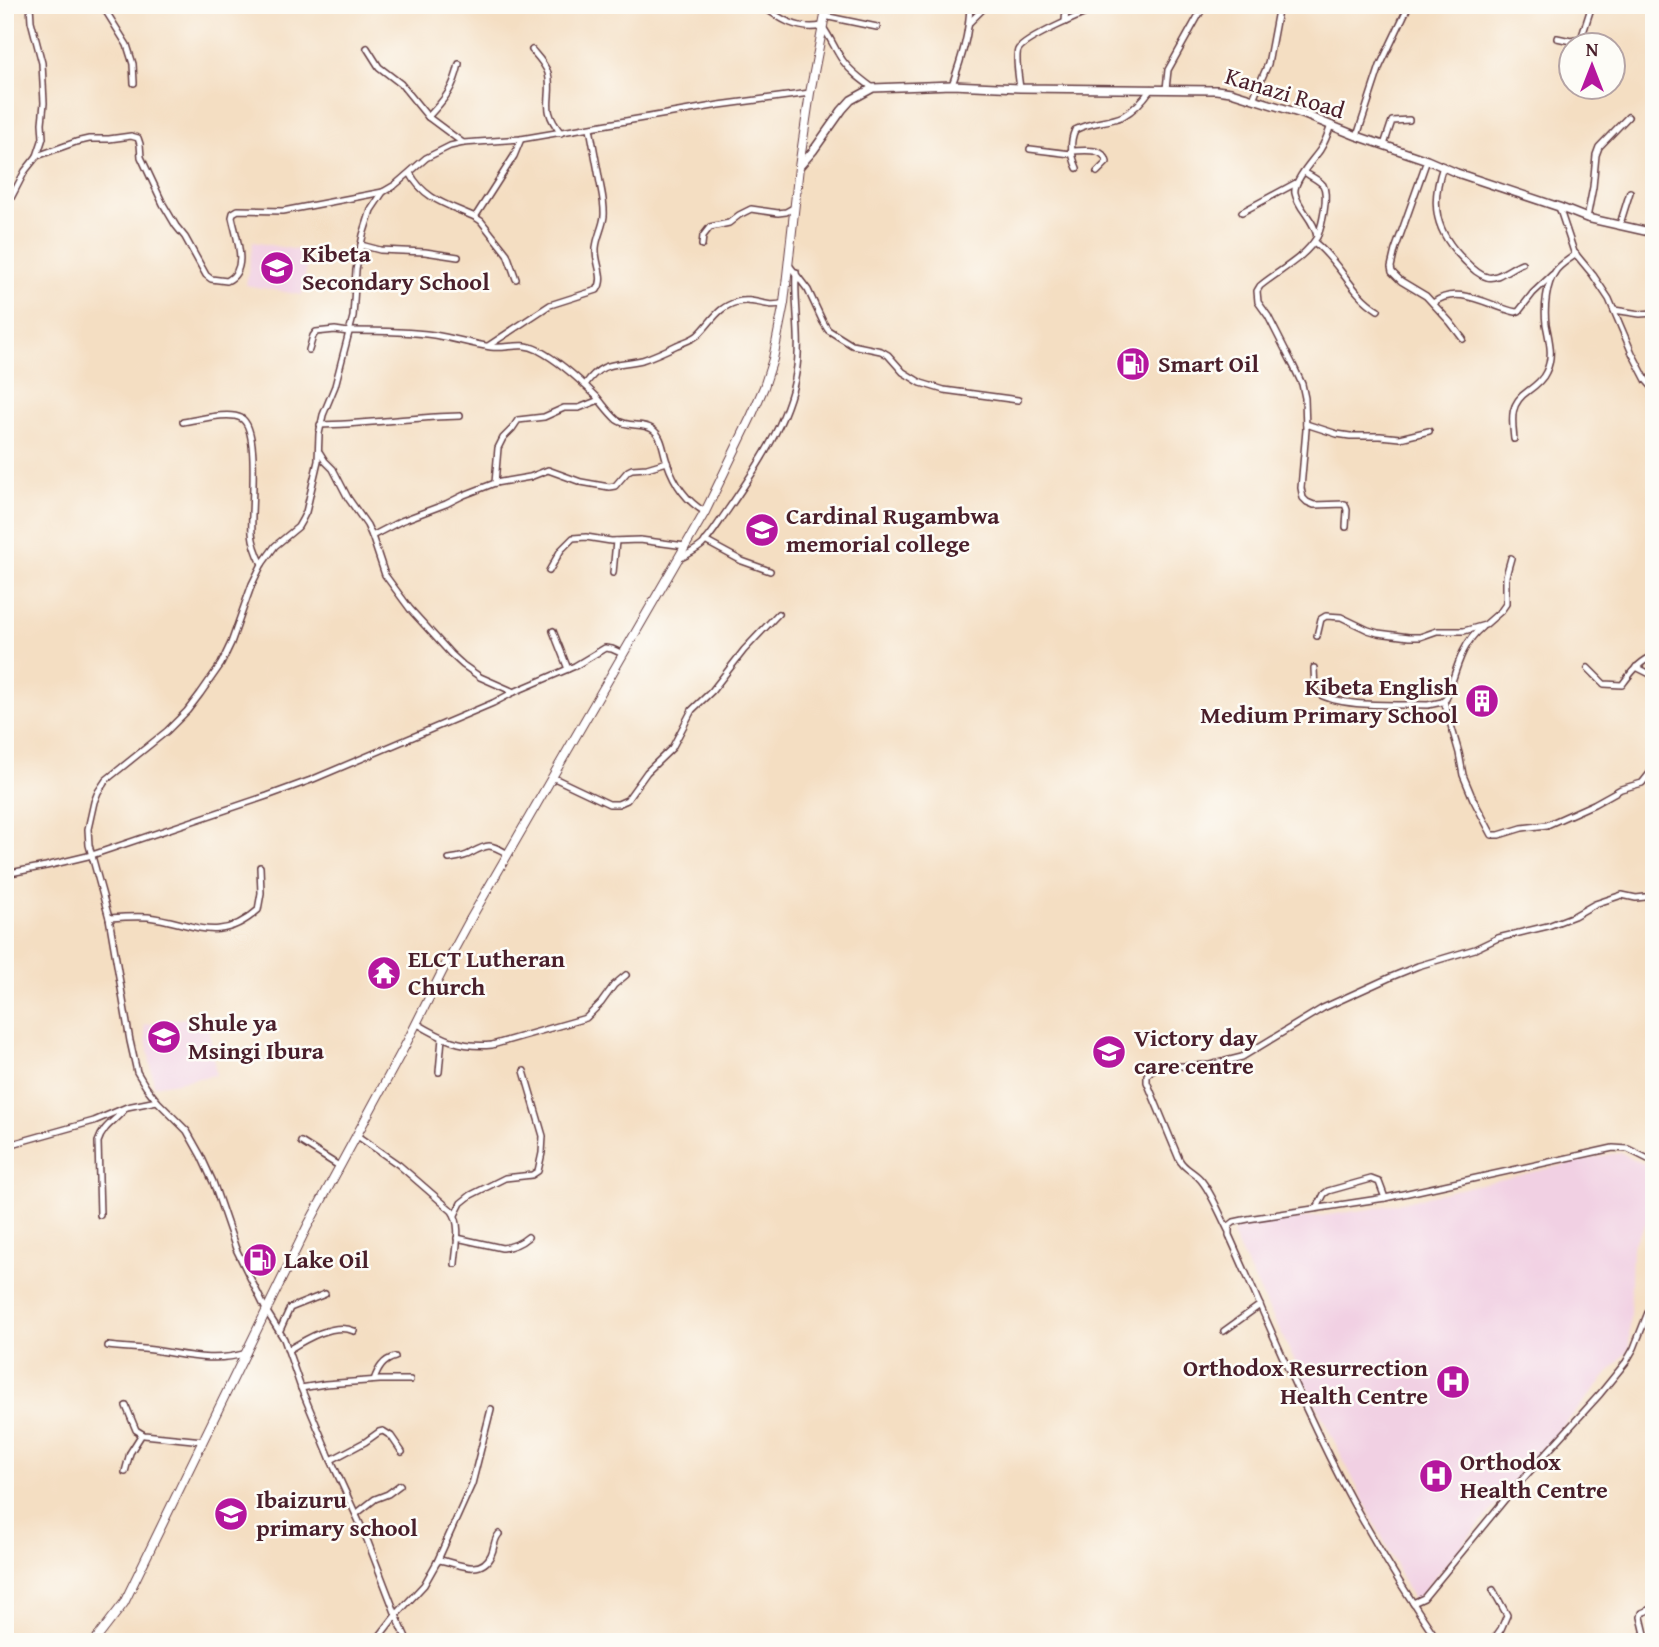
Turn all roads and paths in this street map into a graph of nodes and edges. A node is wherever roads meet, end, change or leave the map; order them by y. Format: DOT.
graph roads {
  1 [pos="30,5"];
  2 [pos="102,5"];
  3 [pos="761,5"];
  4 [pos="827,5"];
  5 [pos="971,5"];
  6 [pos="987,5"];
  7 [pos="1066,5"];
  8 [pos="1105,5"];
  9 [pos="1279,5"];
  10 [pos="1409,5"];
  11 [pos="1592,5"];
  12 [pos="1201,11"];
  13 [pos="824,16"];
  14 [pos="970,22"];
  15 [pos="1065,23"];
  16 [pos="822,26"];
  17 [pos="877,27"];
  18 [pos="1557,38"];
  19 [pos="367,48"];
  20 [pos="532,50"];
  21 [pos="458,64"];
  22 [pos="135,83"];
  23 [pos="953,85"];
  24 [pos="1020,88"];
  25 [pos="873,89"];
  26 [pos="1151,89"];
  27 [pos="1166,89"];
  28 [pos="810,93"];
  29 [pos="1253,100"];
  30 [pos="428,117"];
  31 [pos="1628,117"];
  32 [pos="1409,120"];
  33 [pos="1331,125"];
  34 [pos="590,128"];
  35 [pos="561,133"];
  36 [pos="1357,136"];
  37 [pos="521,139"];
  38 [pos="463,143"];
  39 [pos="1384,145"];
  40 [pos="1030,149"];
  41 [pos="1071,152"];
  42 [pos="37,156"];
  43 [pos="1427,160"];
  44 [pos="1443,166"];
  45 [pos="799,167"];
  46 [pos="1077,168"];
  47 [pos="1097,172"];
  48 [pos="1304,172"];
  49 [pos="410,173"];
  50 [pos="1296,183"];
  51 [pos="383,192"];
  52 [pos="1630,192"];
  53 [pos="795,207"];
  54 [pos="1559,207"];
  55 [pos="1242,212"];
  56 [pos="475,217"];
  57 [pos="1587,218"];
  58 [pos="5,222"];
  59 [pos="1620,225"];
  60 [pos="1654,233"];
  61 [pos="1316,239"];
  62 [pos="361,245"];
  63 [pos="702,245"];
  64 [pos="1576,254"];
  65 [pos="458,257"];
  66 [pos="1522,263"];
  67 [pos="793,268"];
  68 [pos="1554,274"];
  69 [pos="516,279"];
  70 [pos="784,303"];
  71 [pos="1433,303"];
  72 [pos="1378,310"];
  73 [pos="1614,310"];
  74 [pos="1654,313"];
  75 [pos="348,332"];
  76 [pos="1463,339"];
  77 [pos="488,346"];
  78 [pos="309,350"];
  79 [pos="585,385"];
  80 [pos="1654,389"];
  81 [pos="599,400"];
  82 [pos="1018,400"];
  83 [pos="460,416"];
  84 [pos="183,422"];
  85 [pos="1306,424"];
  86 [pos="320,425"];
  87 [pos="1429,431"];
  88 [pos="1514,439"];
  89 [pos="319,450"];
  90 [pos="667,462"];
  91 [pos="495,483"];
  92 [pos="705,512"];
  93 [pos="1346,527"];
  94 [pos="372,536"];
  95 [pos="616,541"];
  96 [pos="705,541"];
  97 [pos="685,546"];
  98 [pos="1511,558"];
  99 [pos="676,561"];
  100 [pos="262,564"];
  101 [pos="549,571"];
  102 [pos="770,571"];
  103 [pos="613,573"];
  104 [pos="778,614"];
  105 [pos="1485,625"];
  106 [pos="553,631"];
  107 [pos="1317,636"];
  108 [pos="1654,640"];
  109 [pos="623,654"];
  110 [pos="1636,667"];
  111 [pos="1314,668"];
  112 [pos="1588,668"];
  113 [pos="568,669"];
  114 [pos="1654,676"];
  115 [pos="514,692"];
  116 [pos="1444,701"];
  117 [pos="1654,768"];
  118 [pos="552,777"];
  119 [pos="508,854"];
  120 [pos="92,855"];
  121 [pos="449,859"];
  122 [pos="260,867"];
  123 [pos="5,874"];
  124 [pos="1654,896"];
  125 [pos="109,918"];
  126 [pos="626,975"];
  127 [pos="416,1023"];
  128 [pos="442,1038"];
  129 [pos="524,1071"];
  130 [pos="439,1072"];
  131 [pos="158,1101"];
  132 [pos="127,1107"];
  133 [pos="356,1135"];
  134 [pos="301,1142"];
  135 [pos="5,1146"];
  136 [pos="1654,1162"];
  137 [pos="340,1166"];
  138 [pos="1385,1198"];
  139 [pos="1317,1208"];
  140 [pos="100,1215"];
  141 [pos="455,1215"];
  142 [pos="1228,1230"];
  143 [pos="528,1237"];
  144 [pos="457,1238"];
  145 [pos="455,1264"];
  146 [pos="325,1294"];
  147 [pos="1654,1303"];
  148 [pos="1260,1305"];
  149 [pos="267,1312"];
  150 [pos="280,1330"];
  151 [pos="354,1331"];
  152 [pos="1224,1331"];
  153 [pos="108,1346"];
  154 [pos="288,1350"];
  155 [pos="247,1353"];
  156 [pos="395,1357"];
  157 [pos="374,1380"];
  158 [pos="410,1380"];
  159 [pos="301,1388"];
  160 [pos="126,1406"];
  161 [pos="491,1409"];
  162 [pos="142,1434"];
  163 [pos="203,1441"];
  164 [pos="402,1452"];
  165 [pos="331,1460"];
  166 [pos="125,1472"];
  167 [pos="400,1485"];
  168 [pos="356,1514"];
  169 [pos="499,1534"];
  170 [pos="437,1562"];
  171 [pos="1493,1590"];
  172 [pos="1413,1604"];
  173 [pos="1654,1608"];
  174 [pos="396,1615"];
  175 [pos="94,1642"];
  176 [pos="375,1642"];
  177 [pos="408,1642"];
  178 [pos="1439,1642"];
  179 [pos="1492,1642"];
  180 [pos="1632,1642"];
  1 -- 42 [label="street"];
  2 -- 22 [label="street"];
  3 -- 16 [label="street"];
  4 -- 13 [label="highway"];
  5 -- 14 [label="street"];
  6 -- 14 [label="street"];
  7 -- 15 [label="street"];
  8 -- 15 [label="street"];
  9 -- 29 [label="street"];
  10 -- 36 [label="street"];
  11 -- 18 [label="street"];
  12 -- 27 [label="street"];
  13 -- 16 [label="highway"];
  13 -- 17 [label="street"];
  14 -- 23 [label="street"];
  15 -- 24 [label="street"];
  16 -- 25 [label="street"];
  16 -- 28 [label="highway"];
  19 -- 30 [label="street"];
  20 -- 35 [label="street"];
  21 -- 30 [label="street"];
  23 -- 24 [label="main road, Kanazi Road"];
  23 -- 25 [label="main road, Kanazi Road"];
  24 -- 26 [label="main road, Kanazi Road"];
  25 -- 45 [label="main road, Kanazi Road"];
  26 -- 27 [label="main road, Kanazi Road"];
  26 -- 41 [label="street"];
  27 -- 29 [label="main road, Kanazi Road"];
  28 -- 34 [label="street"];
  28 -- 45 [label="highway"];
  29 -- 33 [label="main road, Kanazi Road"];
  30 -- 38 [label="street"];
  31 -- 57 [label="street"];
  32 -- 39 [label="street"];
  33 -- 36 [label="main road, Kanazi Road"];
  33 -- 48 [label="street"];
  34 -- 35 [label="street"];
  34 -- 77 [label="street"];
  35 -- 37 [label="street"];
  36 -- 39 [label="main road, Kanazi Road"];
  37 -- 38 [label="street"];
  37 -- 56 [label="street"];
  38 -- 49 [label="street"];
  39 -- 43 [label="main road, Kanazi Road"];
  40 -- 41 [label="street"];
  41 -- 46 [label="street"];
  41 -- 47 [label="street"];
  42 -- 51 [label="street"];
  42 -- 58 [label="street"];
  43 -- 44 [label="main road, Kanazi Road"];
  43 -- 71 [label="street"];
  44 -- 54 [label="main road, Kanazi Road"];
  44 -- 66 [label="street"];
  45 -- 53 [label="highway"];
  48 -- 50 [label="street"];
  48 -- 61 [label="street"];
  49 -- 51 [label="street"];
  49 -- 56 [label="street"];
  50 -- 55 [label="street"];
  50 -- 61 [label="street"];
  51 -- 62 [label="street"];
  52 -- 59 [label="street"];
  53 -- 63 [label="street"];
  53 -- 67 [label="highway"];
  54 -- 57 [label="main road, Kanazi Road"];
  54 -- 64 [label="street"];
  56 -- 69 [label="street"];
  57 -- 59 [label="main road, Kanazi Road"];
  59 -- 60 [label="main road, Kanazi Road"];
  61 -- 72 [label="street"];
  61 -- 85 [label="street"];
  62 -- 65 [label="street"];
  62 -- 75 [label="street"];
  64 -- 68 [label="street"];
  64 -- 73 [label="street"];
  67 -- 70 [label="highway"];
  67 -- 82 [label="street"];
  67 -- 96 [label="street"];
  68 -- 71 [label="street"];
  68 -- 88 [label="street"];
  70 -- 79 [label="street"];
  70 -- 92 [label="highway"];
  71 -- 76 [label="street"];
  73 -- 74 [label="street"];
  73 -- 80 [label="street"];
  75 -- 77 [label="street"];
  75 -- 78 [label="street"];
  75 -- 86 [label="street"];
  77 -- 79 [label="street"];
  79 -- 81 [label="street"];
  81 -- 90 [label="street"];
  81 -- 91 [label="street"];
  83 -- 86 [label="street"];
  84 -- 100 [label="street"];
  85 -- 87 [label="street"];
  85 -- 93 [label="street"];
  86 -- 89 [label="street"];
  89 -- 94 [label="street"];
  89 -- 100 [label="street"];
  90 -- 91 [label="street"];
  90 -- 92 [label="street"];
  91 -- 94 [label="street"];
  92 -- 97 [label="highway"];
  94 -- 115 [label="street"];
  95 -- 97 [label="street"];
  95 -- 101 [label="street"];
  95 -- 103 [label="street"];
  96 -- 99 [label="street"];
  96 -- 102 [label="street"];
  97 -- 99 [label="highway"];
  98 -- 105 [label="street"];
  99 -- 109 [label="highway"];
  100 -- 120 [label="street"];
  104 -- 118 [label="street"];
  105 -- 107 [label="street"];
  105 -- 116 [label="street"];
  106 -- 113 [label="street"];
  108 -- 110 [label="street"];
  109 -- 113 [label="street"];
  109 -- 118 [label="highway"];
  110 -- 112 [label="street"];
  110 -- 114 [label="street"];
  111 -- 116 [label="street"];
  113 -- 115 [label="street"];
  115 -- 120 [label="street"];
  116 -- 117 [label="street"];
  118 -- 119 [label="highway"];
  119 -- 121 [label="street"];
  119 -- 127 [label="highway"];
  120 -- 123 [label="street"];
  120 -- 125 [label="street"];
  122 -- 125 [label="street"];
  124 -- 142 [label="street"];
  125 -- 131 [label="street"];
  126 -- 128 [label="street"];
  127 -- 128 [label="street"];
  127 -- 133 [label="highway"];
  128 -- 130 [label="street"];
  129 -- 141 [label="street"];
  131 -- 132 [label="street"];
  131 -- 149 [label="street"];
  132 -- 135 [label="street"];
  132 -- 140 [label="street"];
  133 -- 137 [label="highway"];
  133 -- 141 [label="street"];
  134 -- 137 [label="street"];
  136 -- 138 [label="street"];
  137 -- 149 [label="highway"];
  138 -- 139 [label="street"];
  138 -- 139 [label="street"];
  139 -- 142 [label="street"];
  141 -- 144 [label="street"];
  142 -- 148 [label="street"];
  143 -- 144 [label="street"];
  144 -- 145 [label="street"];
  146 -- 150 [label="street"];
  147 -- 172 [label="street"];
  148 -- 152 [label="street"];
  148 -- 172 [label="street"];
  149 -- 150 [label="street"];
  149 -- 155 [label="highway"];
  150 -- 154 [label="street"];
  151 -- 154 [label="street"];
  153 -- 155 [label="street"];
  154 -- 159 [label="street"];
  155 -- 163 [label="highway"];
  156 -- 157 [label="street"];
  157 -- 158 [label="street"];
  157 -- 159 [label="street"];
  159 -- 165 [label="street"];
  160 -- 162 [label="street"];
  161 -- 170 [label="street"];
  162 -- 163 [label="street"];
  162 -- 166 [label="street"];
  163 -- 175 [label="highway"];
  164 -- 165 [label="street"];
  165 -- 168 [label="street"];
  167 -- 168 [label="street"];
  168 -- 174 [label="street"];
  169 -- 170 [label="street"];
  170 -- 174 [label="street"];
  171 -- 179 [label="street"];
  172 -- 178 [label="street"];
  173 -- 180 [label="street"];
  174 -- 176 [label="street"];
  174 -- 177 [label="street"];
}
